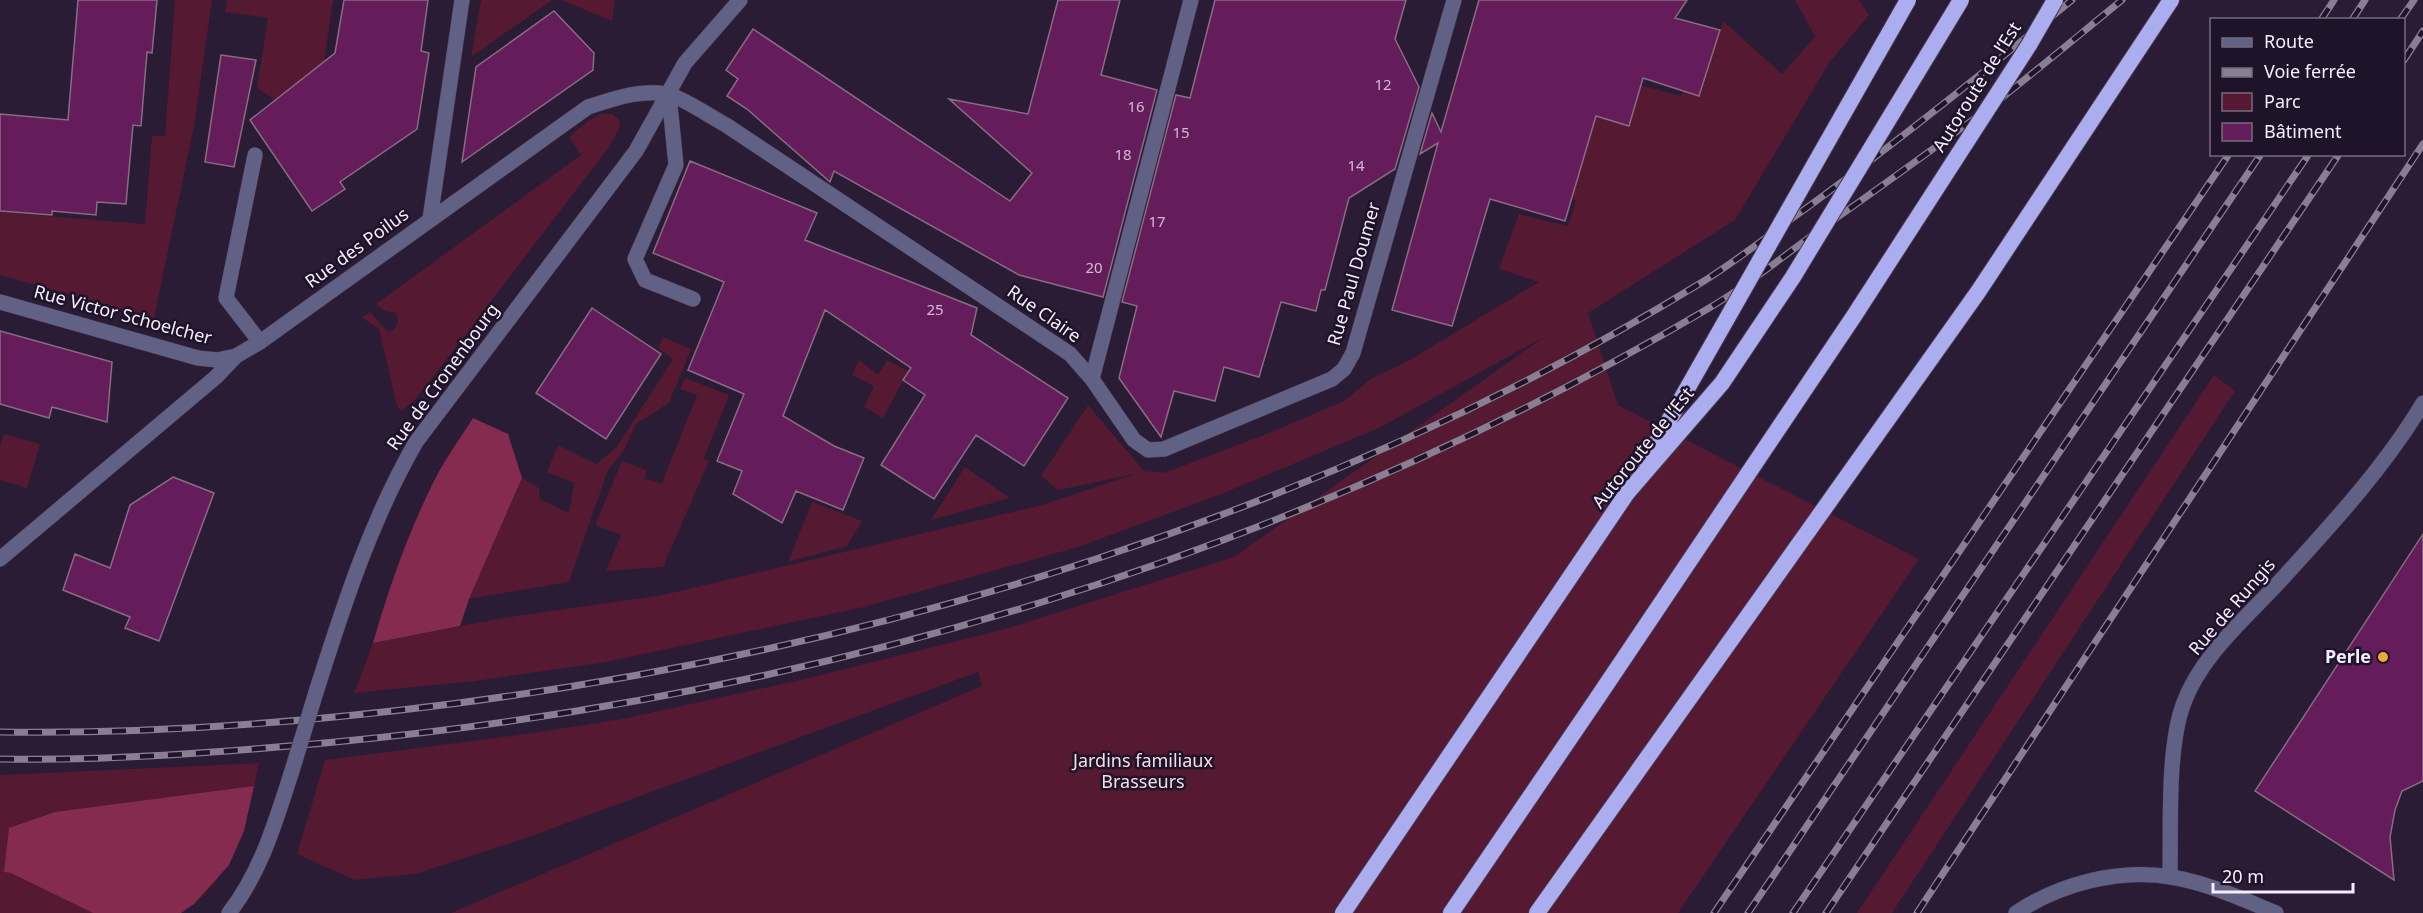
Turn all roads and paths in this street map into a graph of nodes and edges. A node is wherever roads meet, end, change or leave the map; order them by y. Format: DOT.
graph roads {
  1 [pos="462,0"];
  2 [pos="740,0"];
  3 [pos="1191,0"];
  4 [pos="1454,0"];
  5 [pos="1908,0"];
  6 [pos="1961,0"];
  7 [pos="2055,0"];
  8 [pos="2171,0"];
  9 [pos="669,94"];
  10 [pos="255,155"];
  11 [pos="430,219"];
  12 [pos="693,299"];
  13 [pos="0,302"];
  14 [pos="260,342"];
  15 [pos="236,356"];
  16 [pos="1092,379"];
  17 [pos="2423,403"];
  18 [pos="1627,494"];
  19 [pos="0,559"];
  20 [pos="2170,876"];
  21 [pos="229,913"];
  22 [pos="1343,913"];
  23 [pos="1451,913"];
  24 [pos="1537,913"];
  25 [pos="2016,913"];
  26 [pos="2276,913"];
  1 -- 11 [label="street"];
  2 -- 9 [label="street"];
  3 -- 16 [label="street, Rue Claire"];
  4 -- 16 [label="street, Rue Paul Doumer"];
  5 -- 18 [label="highway, bridge"];
  6 -- 18 [label="highway, Autoroute de l’Est, bridge"];
  7 -- 23 [label="highway, Autoroute de l’Est, bridge"];
  8 -- 24 [label="highway"];
  9 -- 11 [label="street, Rue des Poilus"];
  9 -- 12 [label="street"];
  9 -- 16 [label="street, Rue Claire"];
  9 -- 21 [label="street, Rue de Cronenbourg, bridge"];
  10 -- 14 [label="street"];
  11 -- 14 [label="street, Rue des Poilus"];
  13 -- 15 [label="street, Rue Victor Schoelcher"];
  14 -- 15 [label="street, Rue des Poilus"];
  15 -- 19 [label="street, Rue des Poilus"];
  17 -- 20 [label="street, Rue de Rungis"];
  18 -- 22 [label="highway, Autoroute de l’Est"];
  20 -- 25 [label="street"];
  20 -- 26 [label="street"];
}
